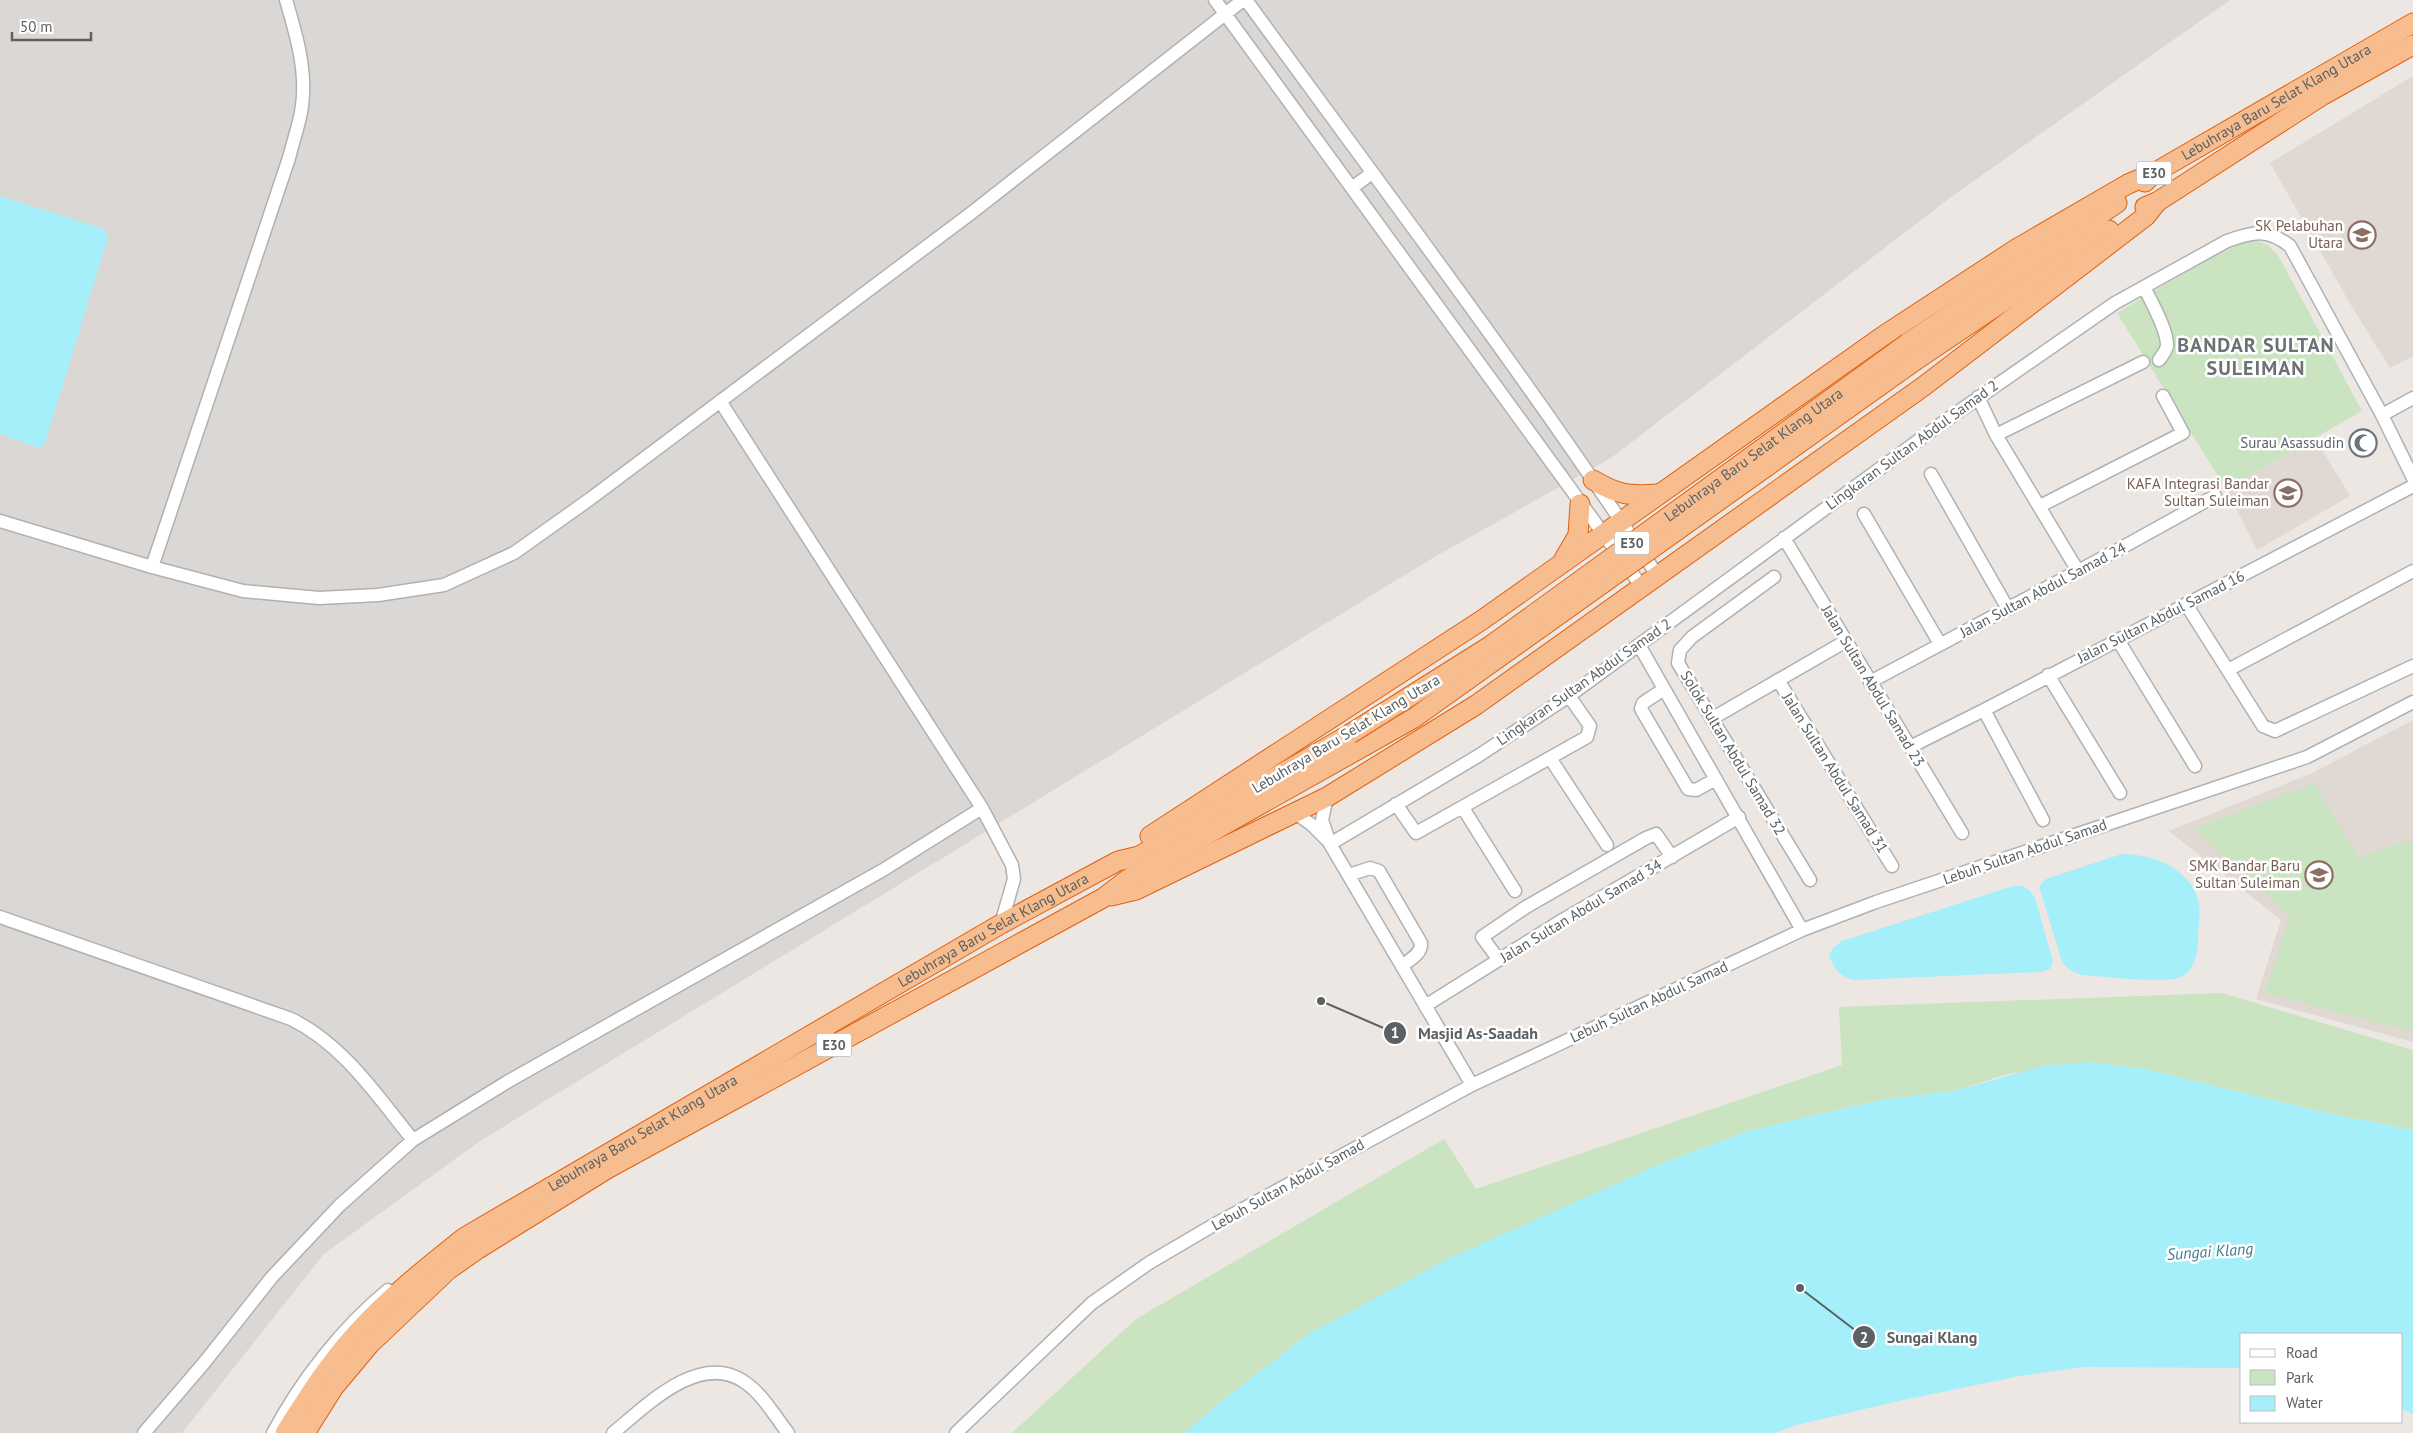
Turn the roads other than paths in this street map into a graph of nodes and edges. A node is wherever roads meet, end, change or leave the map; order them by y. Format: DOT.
graph roads {
  1 [pos="286,0"];
  2 [pos="1216,0"];
  3 [pos="1245,0"];
  4 [pos="1226,14"];
  5 [pos="2413,23"];
  6 [pos="2413,45"];
  7 [pos="1372,173"];
  8 [pos="2154,173"];
  9 [pos="1352,187"];
  10 [pos="2157,202"];
  11 [pos="2144,287"];
  12 [pos="1912,352"];
  13 [pos="2159,360"];
  14 [pos="2143,362"];
  15 [pos="2163,396"];
  16 [pos="1978,397"];
  17 [pos="2410,400"];
  18 [pos="720,401"];
  19 [pos="2413,413"];
  20 [pos="2382,415"];
  21 [pos="1996,435"];
  22 [pos="1931,474"];
  23 [pos="2413,478"];
  24 [pos="1593,480"];
  25 [pos="2413,486"];
  26 [pos="1658,494"];
  27 [pos="2214,496"];
  28 [pos="1580,504"];
  29 [pos="2040,506"];
  30 [pos="1864,514"];
  31 [pos="0,521"];
  32 [pos="1621,521"];
  33 [pos="1603,535"];
  34 [pos="1784,538"];
  35 [pos="152,566"];
  36 [pos="1559,566"];
  37 [pos="2413,571"];
  38 [pos="2078,572"];
  39 [pos="1657,575"];
  40 [pos="1774,577"];
  41 [pos="1642,587"];
  42 [pos="2186,604"];
  43 [pos="2008,609"];
  44 [pos="2118,640"];
  45 [pos="1846,641"];
  46 [pos="1940,644"];
  47 [pos="1639,645"];
  48 [pos="2413,666"];
  49 [pos="2228,670"];
  50 [pos="2048,675"];
  51 [pos="1778,680"];
  52 [pos="1870,682"];
  53 [pos="1664,690"];
  54 [pos="1569,696"];
  55 [pos="2413,702"];
  56 [pos="1984,710"];
  57 [pos="1713,718"];
  58 [pos="1910,747"];
  59 [pos="1550,758"];
  60 [pos="2195,766"];
  61 [pos="1716,778"];
  62 [pos="2120,793"];
  63 [pos="1327,797"];
  64 [pos="1396,804"];
  65 [pos="982,808"];
  66 [pos="1464,808"];
  67 [pos="1294,812"];
  68 [pos="1739,817"];
  69 [pos="2044,820"];
  70 [pos="1962,834"];
  71 [pos="1330,844"];
  72 [pos="1608,845"];
  73 [pos="1672,857"];
  74 [pos="1118,861"];
  75 [pos="1892,866"];
  76 [pos="1349,875"];
  77 [pos="1810,880"];
  78 [pos="1515,891"];
  79 [pos="1103,898"];
  80 [pos="0,917"];
  81 [pos="1001,924"];
  82 [pos="1802,930"];
  83 [pos="1499,960"];
  84 [pos="1402,966"];
  85 [pos="1425,1006"];
  86 [pos="1472,1085"];
  87 [pos="413,1140"];
  88 [pos="466,1237"];
  89 [pos="144,1433"];
  90 [pos="272,1433"];
  91 [pos="285,1433"];
  92 [pos="305,1433"];
  93 [pos="613,1433"];
  94 [pos="788,1433"];
  95 [pos="956,1433"];
  1 -- 35 [label="street"];
  2 -- 4 [label="street"];
  3 -- 4 [label="street"];
  3 -- 7 [label="street"];
  4 -- 9 [label="street"];
  4 -- 18 [label="street"];
  5 -- 8 [label="highway, Lebuhraya Baru Selat Klang Utara / E30"];
  6 -- 10 [label="highway, Lebuhraya Baru Selat Klang Utara / E30"];
  7 -- 9 [label="street"];
  7 -- 24 [label="street"];
  8 -- 12 [label="highway, Lebuhraya Baru Selat Klang Utara / E30"];
  8 -- 26 [label="highway"];
  9 -- 28 [label="street"];
  10 -- 12 [label="highway, Lebuhraya Baru Selat Klang Utara / E30"];
  10 -- 39 [label="highway"];
  11 -- 13 [label="street"];
  11 -- 16 [label="street, Lingkaran Sultan Abdul Samad 2"];
  11 -- 20 [label="street, Lingkaran Sultan Abdul Samad 2"];
  12 -- 74 [label="highway, Lebuhraya Baru Selat Klang Utara / E30, bridge"];
  12 -- 79 [label="highway, Lebuhraya Baru Selat Klang Utara / E30, bridge"];
  14 -- 21 [label="street"];
  15 -- 29 [label="street"];
  16 -- 21 [label="street"];
  16 -- 34 [label="street, Lingkaran Sultan Abdul Samad 2"];
  17 -- 19 [label="street"];
  17 -- 20 [label="street"];
  18 -- 35 [label="street"];
  18 -- 65 [label="street"];
  20 -- 23 [label="street, Lingkaran Sultan Abdul Samad 2"];
  21 -- 29 [label="street"];
  22 -- 43 [label="street"];
  24 -- 26 [label="highway"];
  24 -- 32 [label="street"];
  25 -- 42 [label="street, Jalan Sultan Abdul Samad 16"];
  26 -- 32 [label="highway"];
  27 -- 38 [label="street, Jalan Sultan Abdul Samad 24"];
  28 -- 33 [label="street"];
  28 -- 36 [label="highway"];
  29 -- 38 [label="street"];
  30 -- 46 [label="street"];
  31 -- 35 [label="street"];
  32 -- 33 [label="highway"];
  32 -- 39 [label="street"];
  33 -- 36 [label="highway"];
  33 -- 41 [label="street"];
  34 -- 45 [label="street, Jalan Sultan Abdul Samad 23"];
  34 -- 47 [label="street, Lingkaran Sultan Abdul Samad 2"];
  36 -- 74 [label="highway"];
  37 -- 49 [label="street"];
  38 -- 43 [label="street, Jalan Sultan Abdul Samad 24"];
  39 -- 41 [label="highway"];
  40 -- 57 [label="street, Solok Sultan Abdul Samad 32"];
  41 -- 63 [label="highway"];
  42 -- 44 [label="street, Jalan Sultan Abdul Samad 16"];
  42 -- 49 [label="street"];
  43 -- 46 [label="street, Jalan Sultan Abdul Samad 24"];
  44 -- 50 [label="street, Jalan Sultan Abdul Samad 16"];
  44 -- 60 [label="street"];
  45 -- 51 [label="street"];
  45 -- 52 [label="street, Jalan Sultan Abdul Samad 23"];
  46 -- 52 [label="street, Jalan Sultan Abdul Samad 24"];
  47 -- 53 [label="street"];
  47 -- 54 [label="street, Lingkaran Sultan Abdul Samad 2"];
  48 -- 49 [label="street"];
  50 -- 56 [label="street, Jalan Sultan Abdul Samad 16"];
  50 -- 62 [label="street"];
  51 -- 57 [label="street"];
  51 -- 75 [label="street, Jalan Sultan Abdul Samad 31"];
  52 -- 58 [label="street, Jalan Sultan Abdul Samad 23"];
  53 -- 61 [label="street"];
  53 -- 61 [label="street"];
  54 -- 59 [label="street"];
  54 -- 64 [label="street, Lingkaran Sultan Abdul Samad 2"];
  55 -- 82 [label="street, Lebuh Sultan Abdul Samad"];
  56 -- 58 [label="street, Jalan Sultan Abdul Samad 16"];
  56 -- 69 [label="street"];
  57 -- 77 [label="street, Solok Sultan Abdul Samad 32"];
  58 -- 70 [label="street, Jalan Sultan Abdul Samad 23"];
  59 -- 66 [label="street"];
  59 -- 72 [label="street"];
  61 -- 68 [label="street"];
  63 -- 67 [label="highway"];
  63 -- 71 [label="street"];
  64 -- 66 [label="street"];
  64 -- 71 [label="street, Lingkaran Sultan Abdul Samad 2"];
  65 -- 81 [label="street"];
  65 -- 87 [label="street"];
  66 -- 78 [label="street"];
  67 -- 71 [label="street"];
  67 -- 79 [label="highway"];
  68 -- 73 [label="street, Jalan Sultan Abdul Samad 34"];
  68 -- 82 [label="street"];
  71 -- 76 [label="street"];
  73 -- 83 [label="street, Jalan Sultan Abdul Samad 34"];
  73 -- 83 [label="street"];
  74 -- 81 [label="highway, Lebuhraya Baru Selat Klang Utara / E30"];
  76 -- 84 [label="street"];
  76 -- 84 [label="street"];
  79 -- 92 [label="highway, Lebuhraya Baru Selat Klang Utara / E30"];
  80 -- 87 [label="street"];
  81 -- 88 [label="highway, Lebuhraya Baru Selat Klang Utara / E30"];
  82 -- 86 [label="street, Lebuh Sultan Abdul Samad"];
  83 -- 85 [label="street, Jalan Sultan Abdul Samad 34"];
  84 -- 85 [label="street"];
  85 -- 86 [label="street"];
  86 -- 95 [label="street, Lebuh Sultan Abdul Samad"];
  87 -- 89 [label="street"];
  88 -- 90 [label="street"];
  88 -- 91 [label="highway, Lebuhraya Baru Selat Klang Utara / E30"];
  93 -- 94 [label="street"];
}
